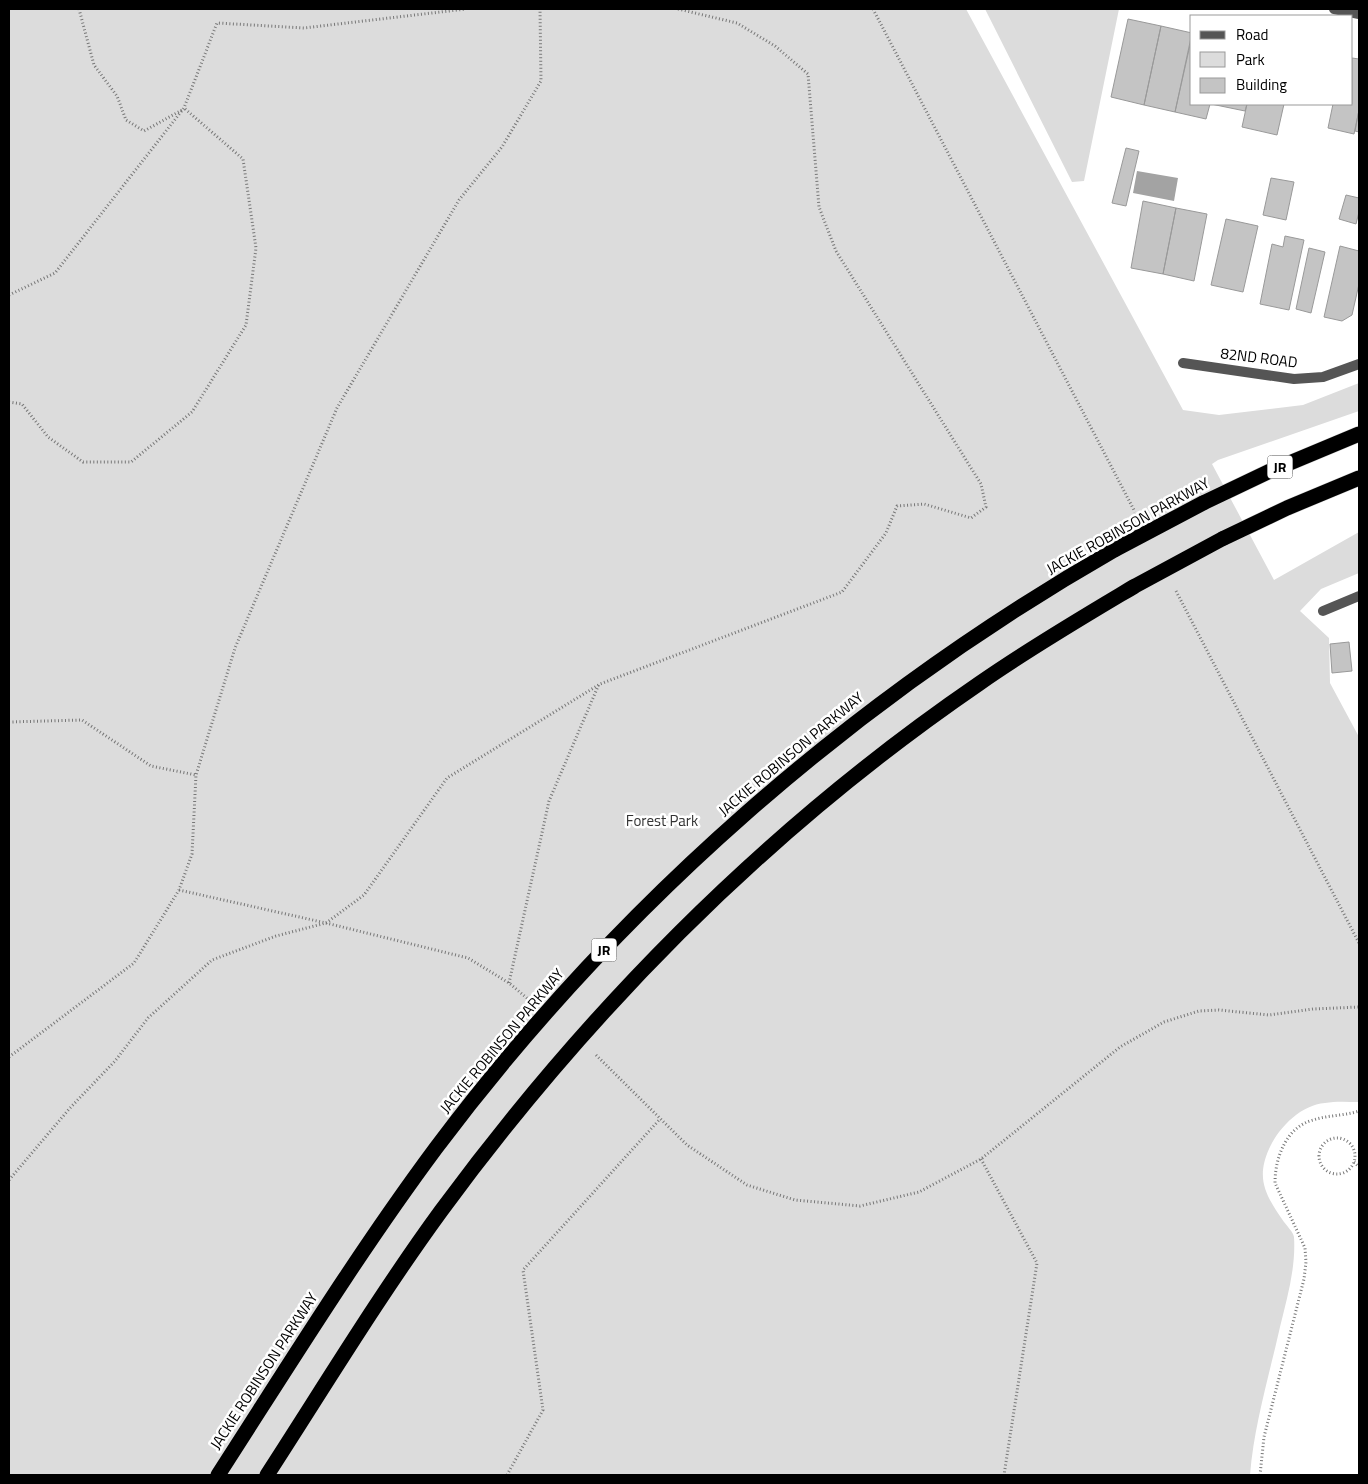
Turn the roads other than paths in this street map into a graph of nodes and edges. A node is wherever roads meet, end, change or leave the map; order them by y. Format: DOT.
graph roads {
  1 [pos="1334,9"];
  2 [pos="1359,14"];
  3 [pos="1183,363"];
  4 [pos="1359,364"];
  5 [pos="1359,434"];
  6 [pos="1359,478"];
  7 [pos="1359,596"];
  8 [pos="1323,611"];
  9 [pos="218,1475"];
  10 [pos="267,1475"];
  1 -- 2 [label="street"];
  3 -- 4 [label="street, 82ND ROAD"];
  5 -- 9 [label="highway, JACKIE ROBINSON PARKWAY / JR, bridge"];
  6 -- 10 [label="highway, bridge"];
  7 -- 8 [label="street"];
}
